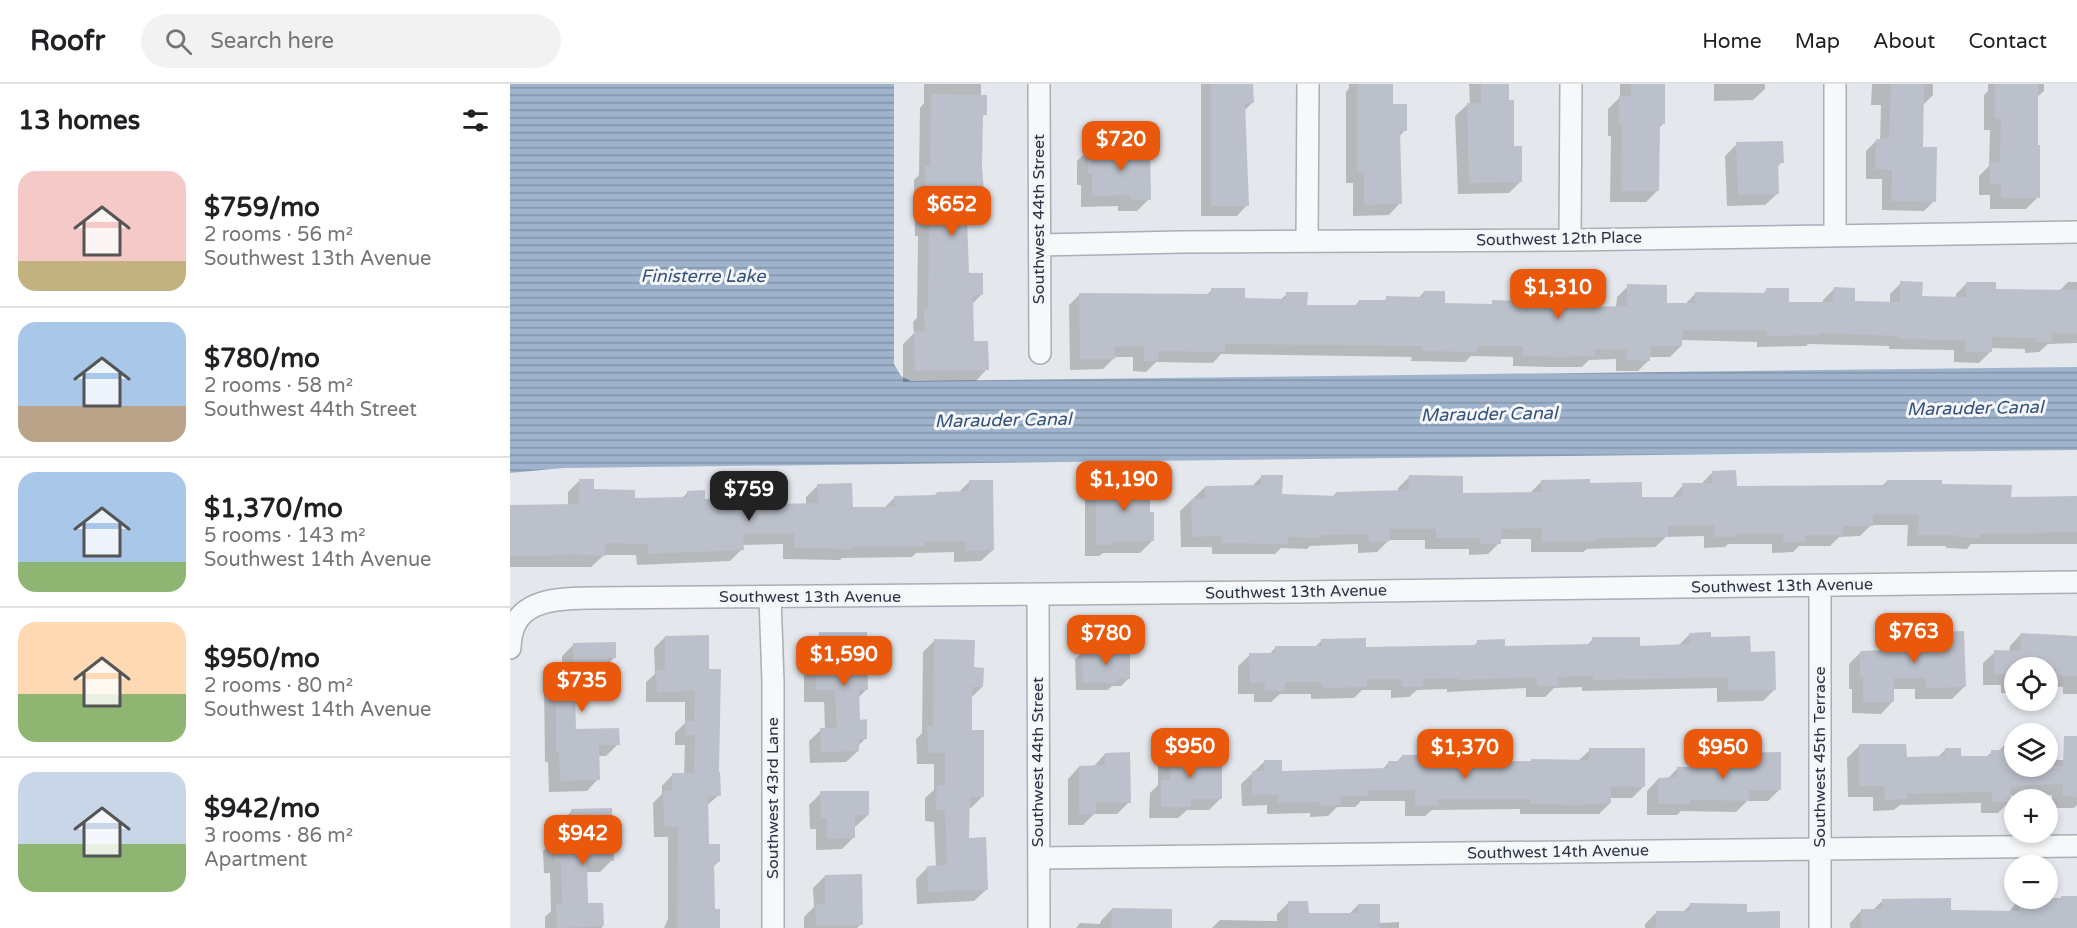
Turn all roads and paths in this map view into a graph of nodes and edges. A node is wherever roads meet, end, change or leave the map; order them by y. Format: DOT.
graph roads {
  1 [pos="1039,84"];
  2 [pos="1308,84"];
  3 [pos="1571,84"];
  4 [pos="1835,84"];
  5 [pos="2077,232"];
  6 [pos="1835,236"];
  7 [pos="1570,240"];
  8 [pos="1307,242"];
  9 [pos="1040,245"];
  10 [pos="1040,353"];
  11 [pos="2077,582"];
  12 [pos="1820,585"];
  13 [pos="1038,596"];
  14 [pos="770,597"];
  15 [pos="510,648"];
  16 [pos="2077,846"];
  17 [pos="1820,849"];
  18 [pos="1039,858"];
  19 [pos="773,928"];
  20 [pos="1039,928"];
  21 [pos="1820,928"];
  1 -- 9 [label="street, Southwest 44th Street"];
  2 -- 8 [label="street"];
  3 -- 7 [label="street"];
  4 -- 6 [label="street"];
  5 -- 6 [label="street, Southwest 12th Place"];
  6 -- 7 [label="street, Southwest 12th Place"];
  7 -- 8 [label="street, Southwest 12th Place"];
  8 -- 9 [label="street, Southwest 12th Place"];
  9 -- 10 [label="street, Southwest 44th Street"];
  11 -- 12 [label="street, Southwest 13th Avenue"];
  12 -- 13 [label="street, Southwest 13th Avenue"];
  12 -- 17 [label="street, Southwest 45th Terrace"];
  13 -- 14 [label="street, Southwest 13th Avenue"];
  13 -- 18 [label="street, Southwest 44th Street"];
  14 -- 15 [label="street, Southwest 13th Avenue"];
  14 -- 19 [label="street, Southwest 43rd Lane"];
  16 -- 17 [label="street, Southwest 14th Avenue"];
  17 -- 18 [label="street, Southwest 14th Avenue"];
  17 -- 21 [label="street, Southwest 45th Terrace"];
  18 -- 20 [label="street, Southwest 44th Street"];
}
